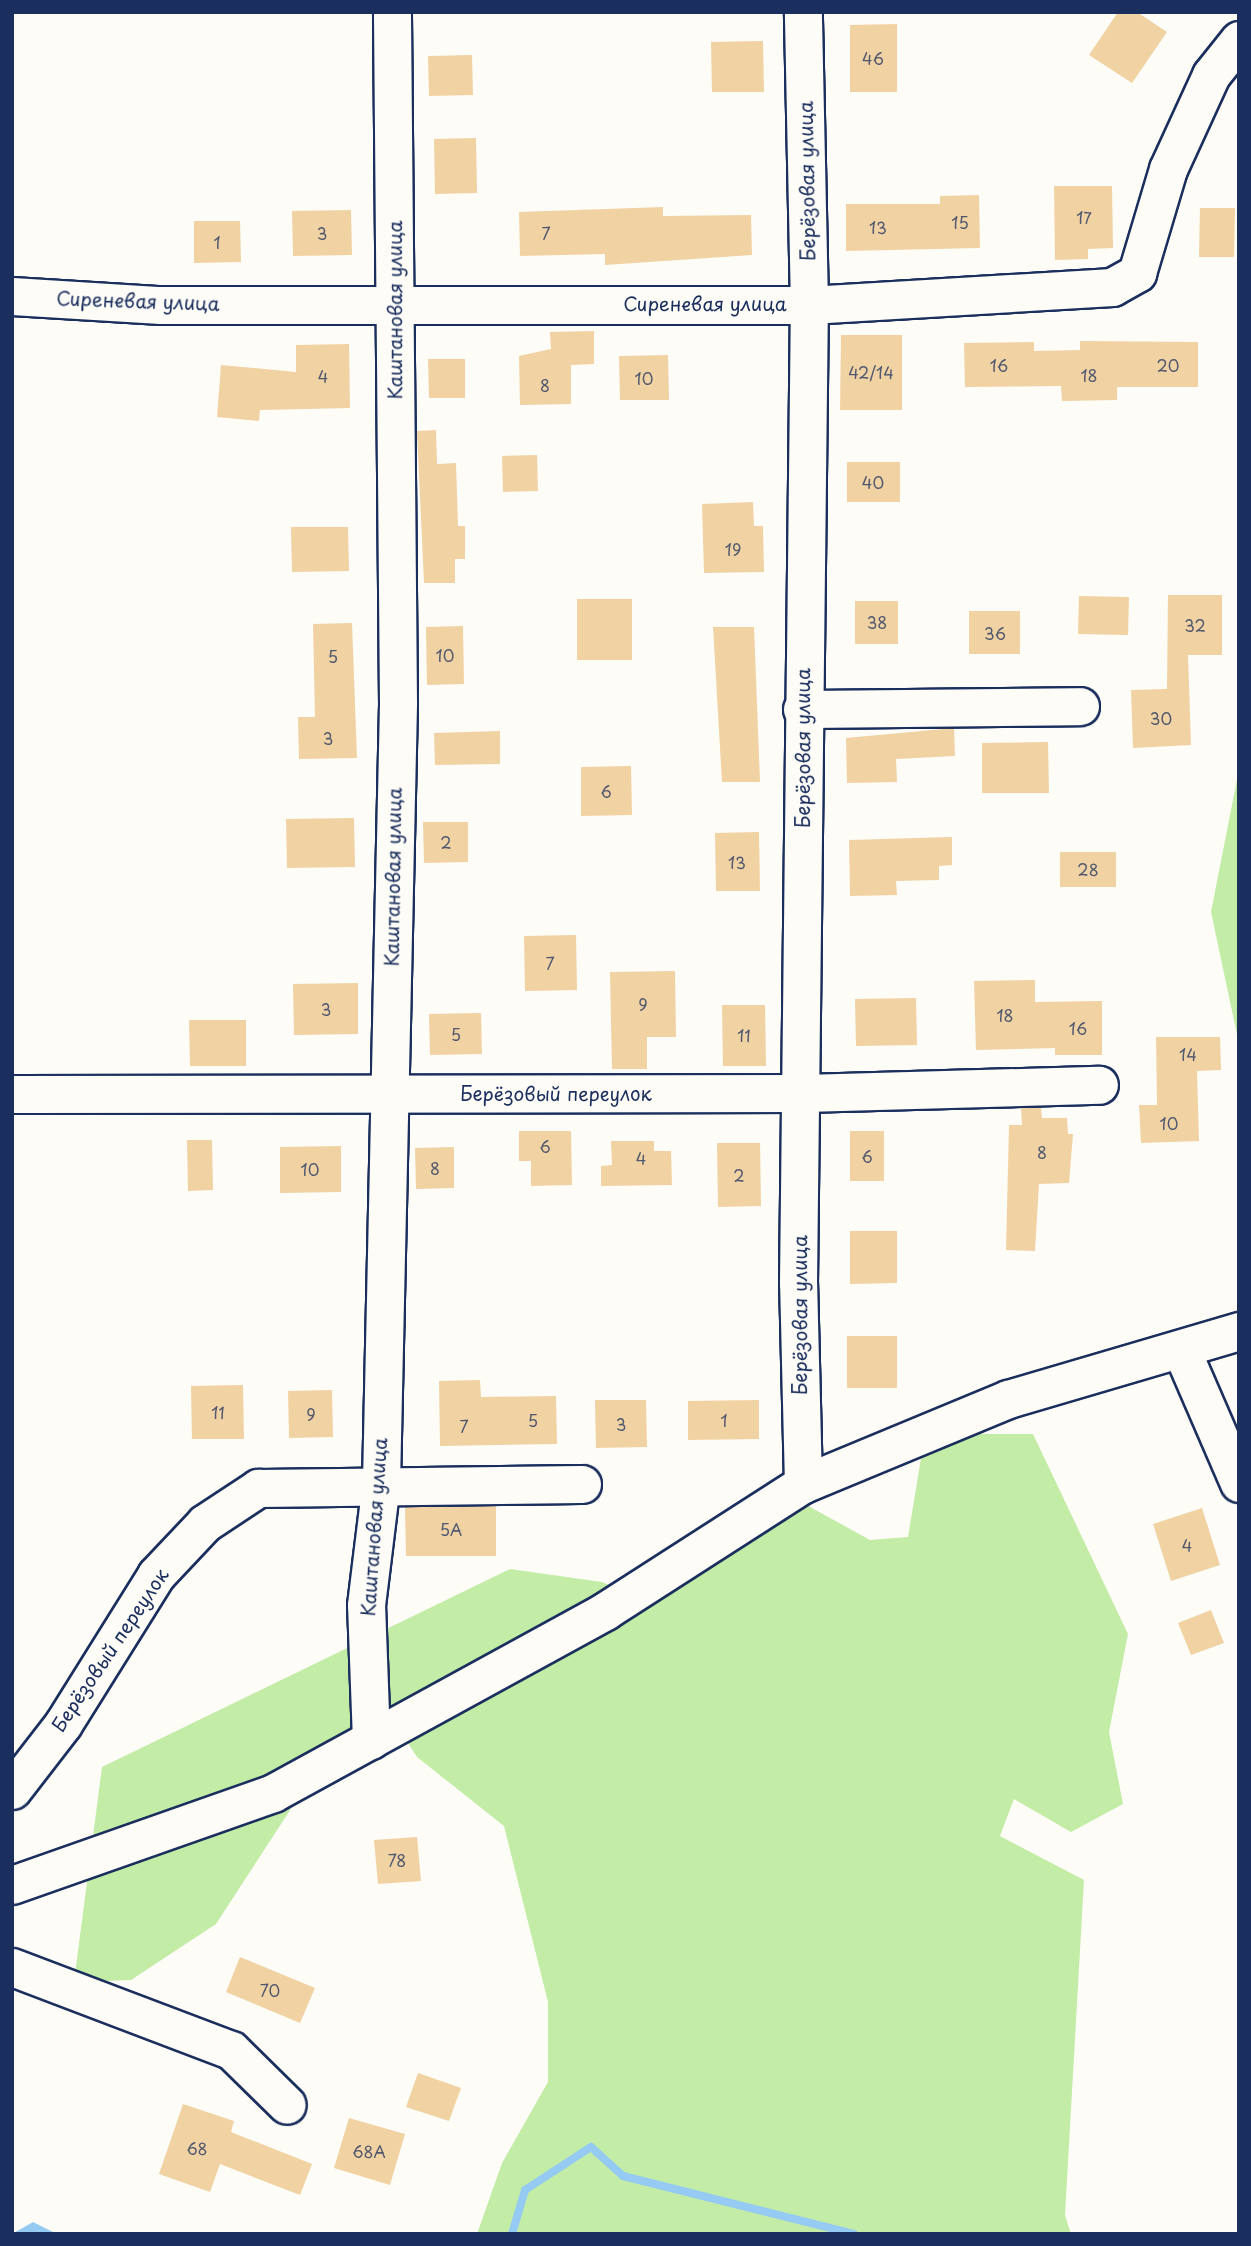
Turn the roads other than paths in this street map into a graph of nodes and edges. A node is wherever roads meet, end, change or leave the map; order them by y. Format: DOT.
graph roads {
  1 [pos="392,12"];
  2 [pos="803,12"];
  3 [pos="1239,40"];
  4 [pos="12,296"];
  5 [pos="395,303"];
  6 [pos="809,305"];
  7 [pos="1080,706"];
  8 [pos="802,709"];
  9 [pos="1099,1085"];
  10 [pos="804,1093"];
  11 [pos="12,1094"];
  12 [pos="388,1095"];
  13 [pos="1239,1331"];
  14 [pos="1181,1349"];
  15 [pos="381,1483"];
  16 [pos="1239,1483"];
  17 [pos="582,1484"];
  18 [pos="803,1484"];
  19 [pos="371,1740"];
  20 [pos="12,1790"];
  21 [pos="12,1885"];
  22 [pos="12,1967"];
  23 [pos="287,2105"];
  1 -- 5 [label="street, Каштановая улица"];
  2 -- 6 [label="street, Берёзовая улица"];
  3 -- 6 [label="street, Сиреневая улица"];
  4 -- 5 [label="street, Сиреневая улица"];
  5 -- 6 [label="street, Сиреневая улица"];
  5 -- 12 [label="street, Каштановая улица"];
  6 -- 8 [label="street, Берёзовая улица"];
  7 -- 8 [label="street"];
  8 -- 10 [label="street, Берёзовая улица"];
  9 -- 10 [label="street, Берёзовый переулок"];
  10 -- 12 [label="street, Берёзовый переулок"];
  10 -- 18 [label="street, Берёзовая улица"];
  11 -- 12 [label="street, Берёзовый переулок"];
  12 -- 15 [label="street, Каштановая улица"];
  13 -- 14 [label="street"];
  14 -- 16 [label="street"];
  14 -- 18 [label="street"];
  15 -- 17 [label="street, Берёзовый переулок"];
  15 -- 19 [label="street, Каштановая улица"];
  15 -- 20 [label="street, Берёзовый переулок"];
  18 -- 19 [label="street"];
  19 -- 21 [label="street"];
  22 -- 23 [label="street"];
}
